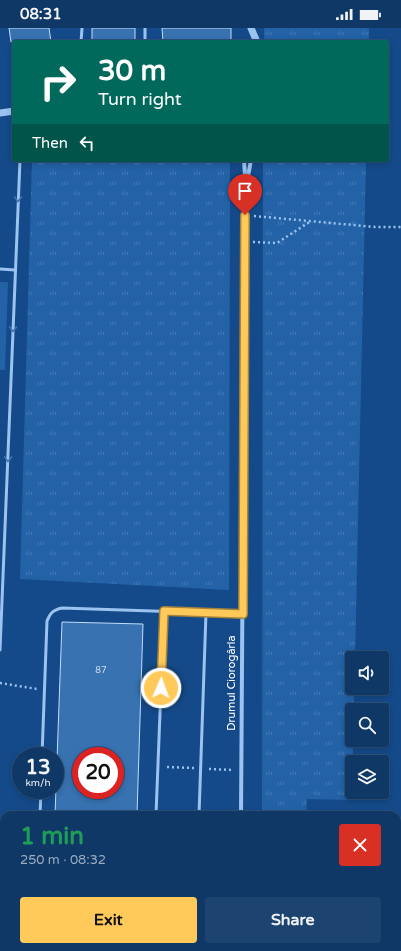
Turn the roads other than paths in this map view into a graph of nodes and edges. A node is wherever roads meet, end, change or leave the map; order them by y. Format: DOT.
graph roads {
  1 [pos="82,28"];
  2 [pos="145,28"];
  3 [pos="251,28"];
  4 [pos="81,40"];
  5 [pos="145,40"];
  6 [pos="255,40"];
  7 [pos="12,111"];
  8 [pos="0,113"];
  9 [pos="20,162"];
  10 [pos="244,162"];
  11 [pos="251,162"];
  12 [pos="246,190"];
  13 [pos="0,269"];
  14 [pos="15,270"];
  15 [pos="0,525"];
  16 [pos="5,525"];
  17 [pos="164,611"];
  18 [pos="206,613"];
  19 [pos="243,614"];
  20 [pos="0,650"];
  21 [pos="42,747"];
  22 [pos="41,799"];
  23 [pos="40,811"];
  24 [pos="156,811"];
  25 [pos="199,811"];
  26 [pos="241,811"];
  1 -- 4 [label="lane"];
  2 -- 5 [label="lane"];
  3 -- 6 [label="street"];
  7 -- 8 [label="street"];
  9 -- 14 [label="lane, one-way"];
  10 -- 12 [label="street, Drumul Ciorogârla"];
  11 -- 12 [label="street, Drumul Ciorogârla"];
  12 -- 19 [label="street, Drumul Ciorogârla"];
  13 -- 14 [label="lane"];
  14 -- 16 [label="lane, one-way"];
  15 -- 16 [label="lane"];
  16 -- 20 [label="lane"];
  17 -- 18 [label="lane"];
  17 -- 21 [label="lane"];
  17 -- 24 [label="lane"];
  18 -- 19 [label="lane"];
  18 -- 25 [label="lane"];
  19 -- 26 [label="street, Drumul Ciorogârla"];
  22 -- 23 [label="lane"];
}
